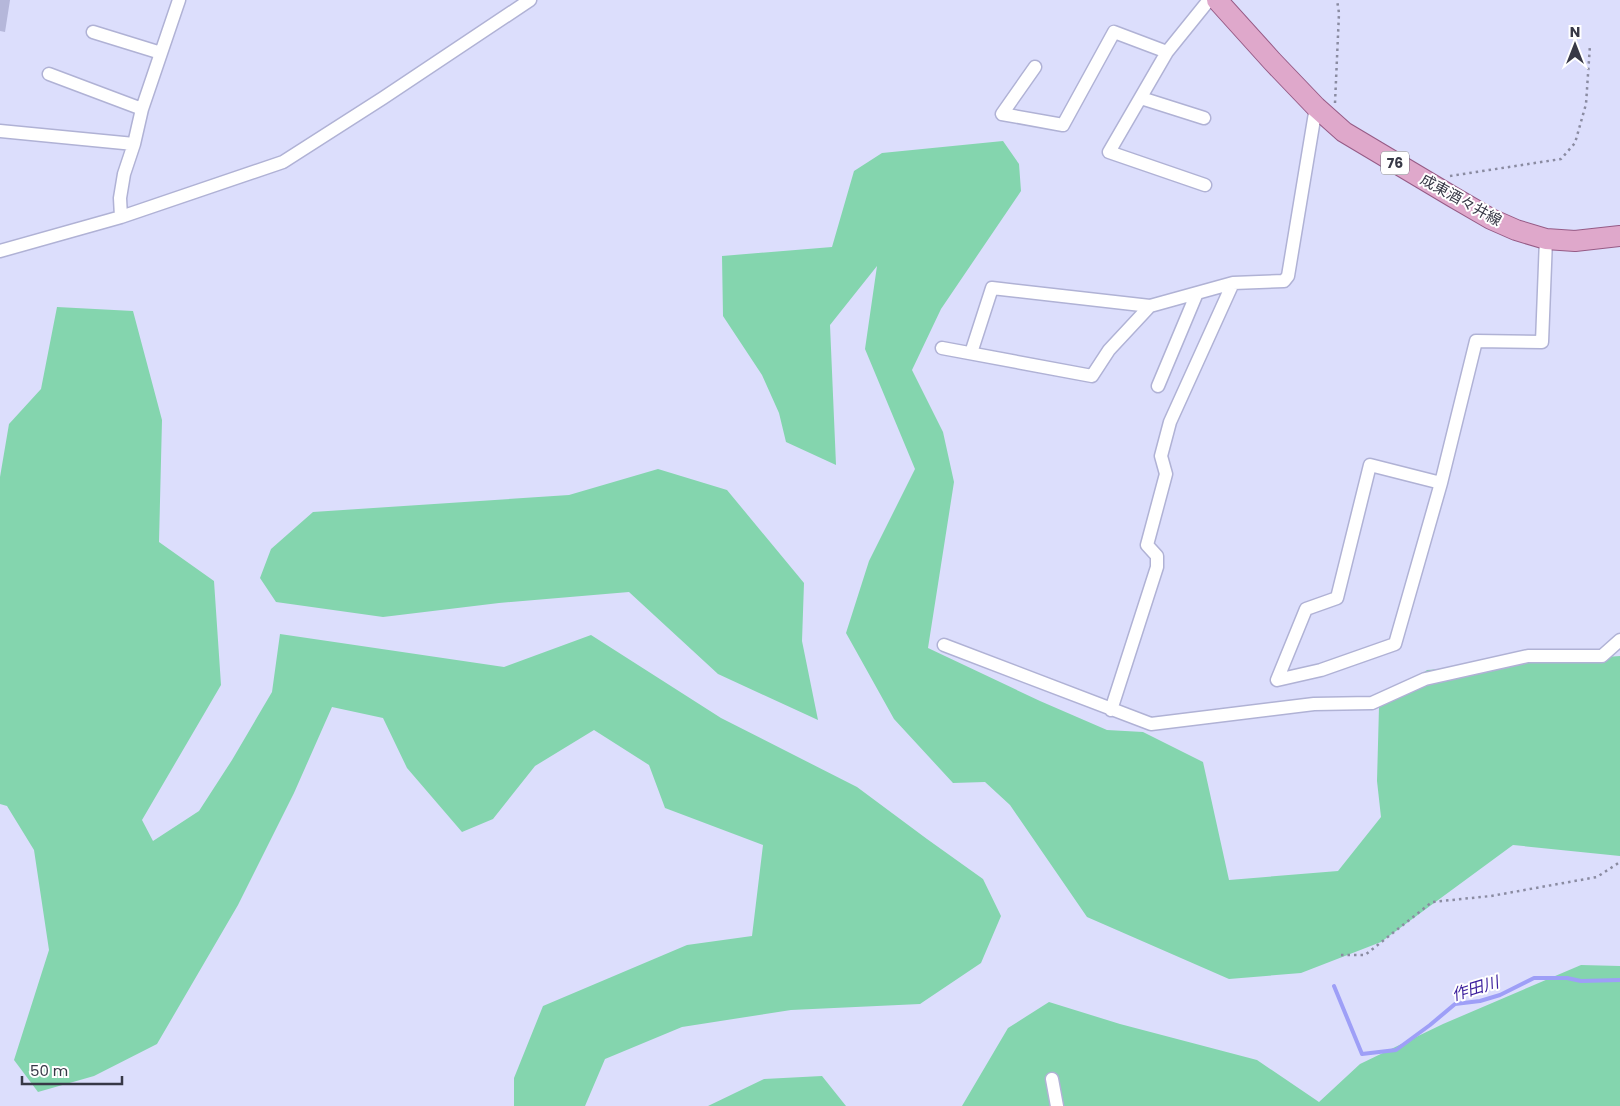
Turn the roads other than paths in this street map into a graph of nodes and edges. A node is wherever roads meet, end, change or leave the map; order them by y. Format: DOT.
graph roads {
  1 [pos="179,0"];
  2 [pos="530,0"];
  3 [pos="1209,0"];
  4 [pos="1217,0"];
  5 [pos="93,32"];
  6 [pos="1167,52"];
  7 [pos="161,53"];
  8 [pos="1034,67"];
  9 [pos="49,74"];
  10 [pos="1141,98"];
  11 [pos="142,109"];
  12 [pos="1322,112"];
  13 [pos="1204,118"];
  14 [pos="0,131"];
  15 [pos="134,144"];
  16 [pos="1205,185"];
  17 [pos="121,217"];
  18 [pos="1620,236"];
  19 [pos="1546,239"];
  20 [pos="0,251"];
  21 [pos="1233,282"];
  22 [pos="1197,293"];
  23 [pos="1150,306"];
  24 [pos="942,348"];
  25 [pos="971,353"];
  26 [pos="1158,386"];
  27 [pos="1441,483"];
  28 [pos="1620,640"];
  29 [pos="944,645"];
  30 [pos="1111,710"];
  31 [pos="1052,1079"];
  32 [pos="1057,1106"];
  1 -- 7 [label="street"];
  2 -- 17 [label="street"];
  3 -- 6 [label="street"];
  4 -- 12 [label="main road, 成東酒々井線 / 76"];
  5 -- 7 [label="street"];
  6 -- 8 [label="street"];
  6 -- 10 [label="street"];
  7 -- 11 [label="street"];
  9 -- 11 [label="street"];
  10 -- 13 [label="street"];
  10 -- 16 [label="street"];
  11 -- 15 [label="street"];
  12 -- 19 [label="main road, 成東酒々井線 / 76"];
  12 -- 21 [label="street"];
  14 -- 15 [label="street"];
  15 -- 17 [label="street"];
  17 -- 20 [label="street"];
  18 -- 19 [label="main road, 成東酒々井線 / 76"];
  19 -- 27 [label="street"];
  21 -- 22 [label="street"];
  21 -- 30 [label="street"];
  22 -- 23 [label="street"];
  22 -- 26 [label="street"];
  23 -- 25 [label="street"];
  23 -- 25 [label="street"];
  24 -- 25 [label="street"];
  27 -- 27 [label="street"];
  28 -- 30 [label="street"];
  29 -- 30 [label="street"];
  31 -- 32 [label="street"];
}
